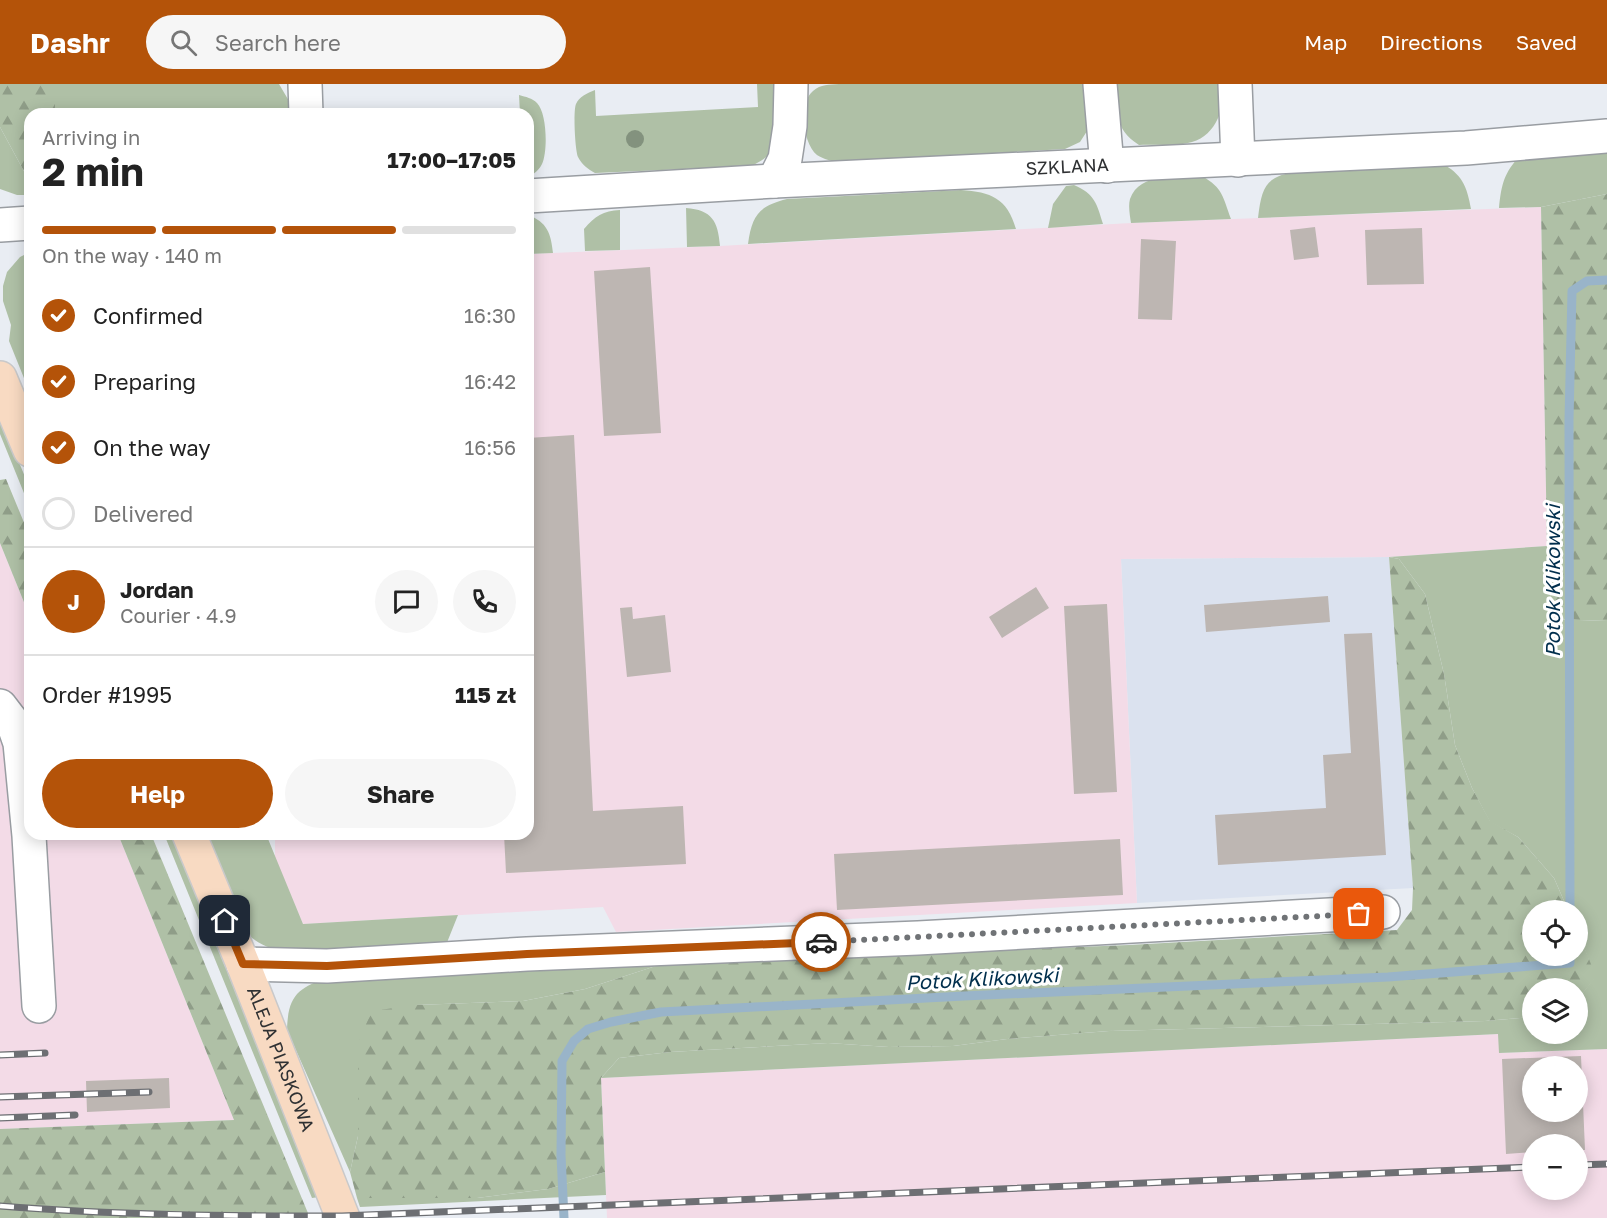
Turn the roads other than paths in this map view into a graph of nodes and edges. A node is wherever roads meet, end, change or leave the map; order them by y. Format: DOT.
graph roads {
  1 [pos="305,84"];
  2 [pos="791,84"];
  3 [pos="1100,84"];
  4 [pos="1235,84"];
  5 [pos="306,108"];
  6 [pos="1607,136"];
  7 [pos="1238,160"];
  8 [pos="1107,166"];
  9 [pos="774,181"];
  10 [pos="534,196"];
  11 [pos="24,223"];
  12 [pos="0,225"];
  13 [pos="0,378"];
  14 [pos="24,436"];
  15 [pos="0,706"];
  16 [pos="24,785"];
  17 [pos="29,840"];
  18 [pos="191,840"];
  19 [pos="1383,912"];
  20 [pos="243,964"];
  21 [pos="39,1006"];
  22 [pos="343,1218"];
  1 -- 5 [label="street"];
  2 -- 9 [label="street"];
  3 -- 8 [label="street"];
  4 -- 7 [label="street"];
  6 -- 7 [label="street, SZKLANA"];
  7 -- 8 [label="street, SZKLANA"];
  8 -- 9 [label="street, SZKLANA"];
  9 -- 10 [label="street, SZKLANA"];
  11 -- 12 [label="street"];
  13 -- 14 [label="main road"];
  15 -- 16 [label="street"];
  17 -- 21 [label="street"];
  18 -- 20 [label="main road, ALEJA PIASKOWA"];
  19 -- 20 [label="street"];
  20 -- 22 [label="main road, ALEJA PIASKOWA"];
}
